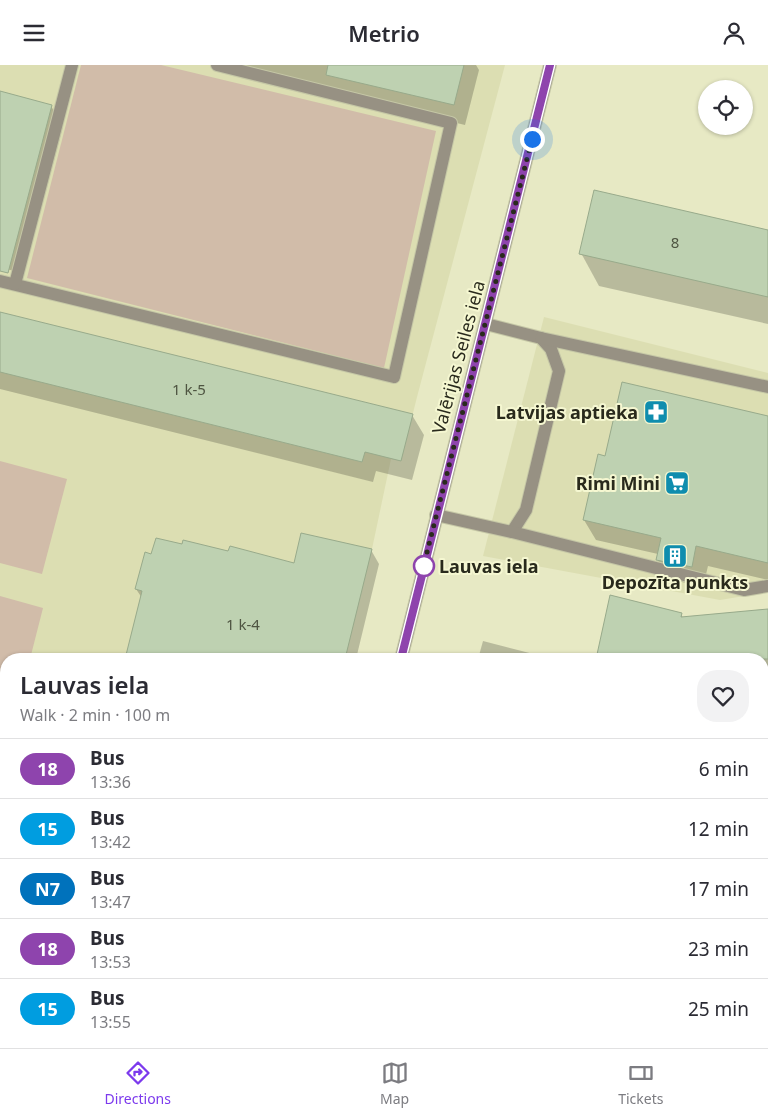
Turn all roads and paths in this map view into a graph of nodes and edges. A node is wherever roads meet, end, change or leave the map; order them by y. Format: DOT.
graph roads {
  1 [pos="72,65"];
  2 [pos="217,65"];
  3 [pos="550,65"];
  4 [pos="0,281"];
  5 [pos="15,284"];
  6 [pos="486,324"];
  7 [pos="541,338"];
  8 [pos="768,387"];
  9 [pos="436,515"];
  10 [pos="512,532"];
  11 [pos="768,586"];
  12 [pos="402,653"];
  1 -- 5 [label="street"];
  2 -- 5 [label="street"];
  3 -- 6 [label="street, Valērijas Seiles iela"];
  4 -- 5 [label="street"];
  6 -- 7 [label="street"];
  6 -- 9 [label="street, Valērijas Seiles iela"];
  7 -- 8 [label="street"];
  7 -- 10 [label="street"];
  9 -- 10 [label="street"];
  9 -- 12 [label="street, Valērijas Seiles iela"];
  10 -- 11 [label="street"];
}
